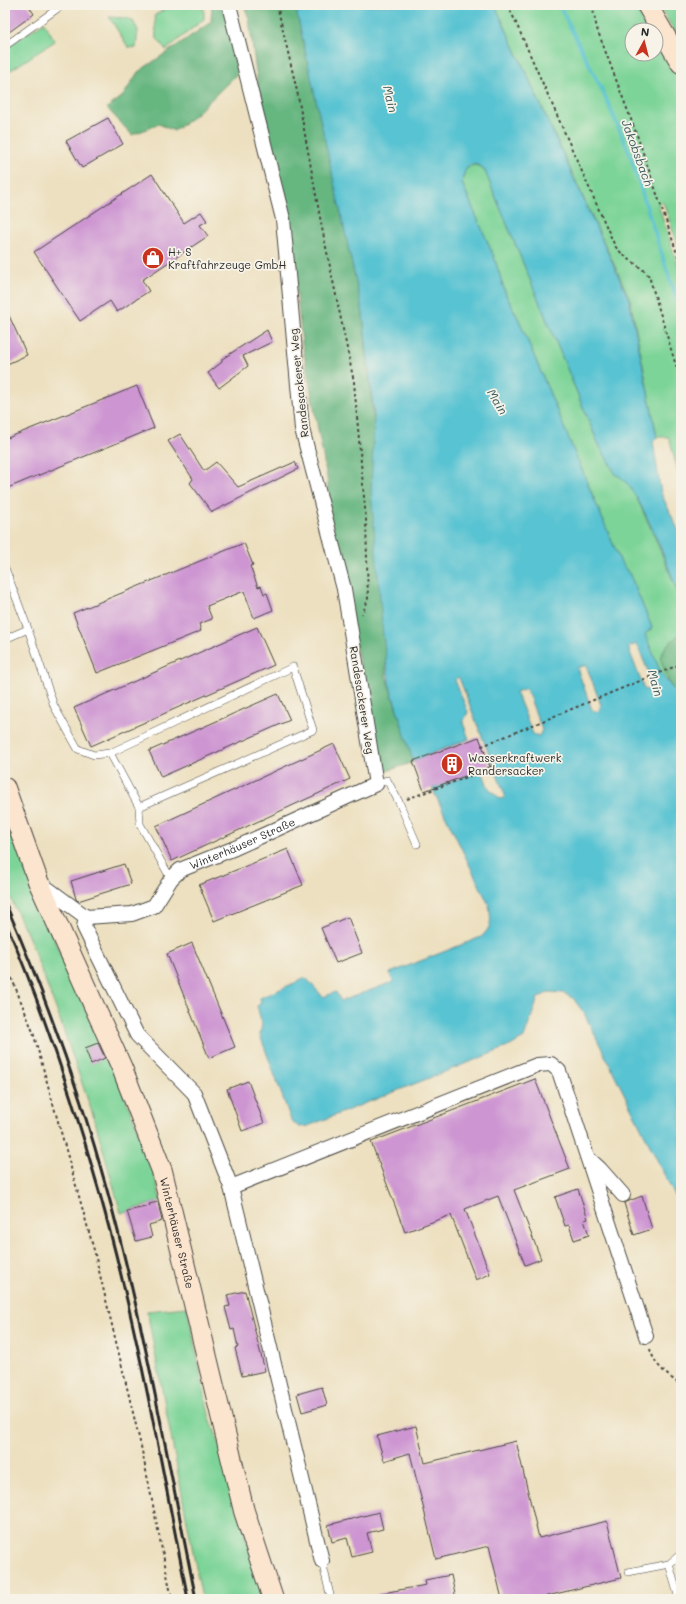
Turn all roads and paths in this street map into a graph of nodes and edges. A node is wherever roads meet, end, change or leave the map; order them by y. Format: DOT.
graph roads {
  1 [pos="60,5"];
  2 [pos="229,5"];
  3 [pos="277,5"];
  4 [pos="508,5"];
  5 [pos="592,5"];
  6 [pos="647,5"];
  7 [pos="5,46"];
  8 [pos="681,63"];
  9 [pos="681,265"];
  10 [pos="681,377"];
  11 [pos="5,568"];
  12 [pos="28,629"];
  13 [pos="352,637"];
  14 [pos="5,639"];
  15 [pos="681,664"];
  16 [pos="110,753"];
  17 [pos="376,784"];
  18 [pos="5,788"];
  19 [pos="399,802"];
  20 [pos="139,807"];
  21 [pos="417,844"];
  22 [pos="171,879"];
  23 [pos="38,881"];
  24 [pos="86,917"];
  25 [pos="5,961"];
  26 [pos="588,1158"];
  27 [pos="231,1187"];
  28 [pos="624,1195"];
  29 [pos="646,1336"];
  30 [pos="681,1385"];
  31 [pos="681,1554"];
  32 [pos="322,1561"];
  33 [pos="669,1564"];
  34 [pos="628,1572"];
  35 [pos="172,1599"];
  36 [pos="273,1599"];
  37 [pos="331,1599"];
  38 [pos="679,1599"];
  1 -- 7 [label="lane"];
  2 -- 13 [label="street, Randesackerer Weg"];
  3 -- 13 [label="path"];
  4 -- 10 [label="path"];
  5 -- 9 [label="path"];
  6 -- 8 [label="main road"];
  11 -- 12 [label="lane"];
  12 -- 14 [label="lane"];
  12 -- 16 [label="lane"];
  13 -- 17 [label="street, Randesackerer Weg"];
  15 -- 19 [label="path"];
  16 -- 20 [label="lane"];
  16 -- 20 [label="lane"];
  17 -- 19 [label="lane"];
  17 -- 22 [label="street, Winterhäuser Straße"];
  18 -- 23 [label="main road, Winterhäuser Straße"];
  19 -- 21 [label="lane"];
  20 -- 22 [label="lane"];
  22 -- 24 [label="street, Winterhäuser Straße"];
  23 -- 24 [label="street"];
  23 -- 36 [label="main road, Winterhäuser Straße"];
  24 -- 27 [label="street"];
  25 -- 35 [label="path"];
  26 -- 27 [label="street"];
  26 -- 28 [label="street"];
  26 -- 29 [label="street"];
  27 -- 32 [label="street"];
  29 -- 30 [label="path"];
  31 -- 33 [label="lane"];
  32 -- 37 [label="lane"];
  33 -- 34 [label="lane"];
  33 -- 38 [label="lane"];
}
